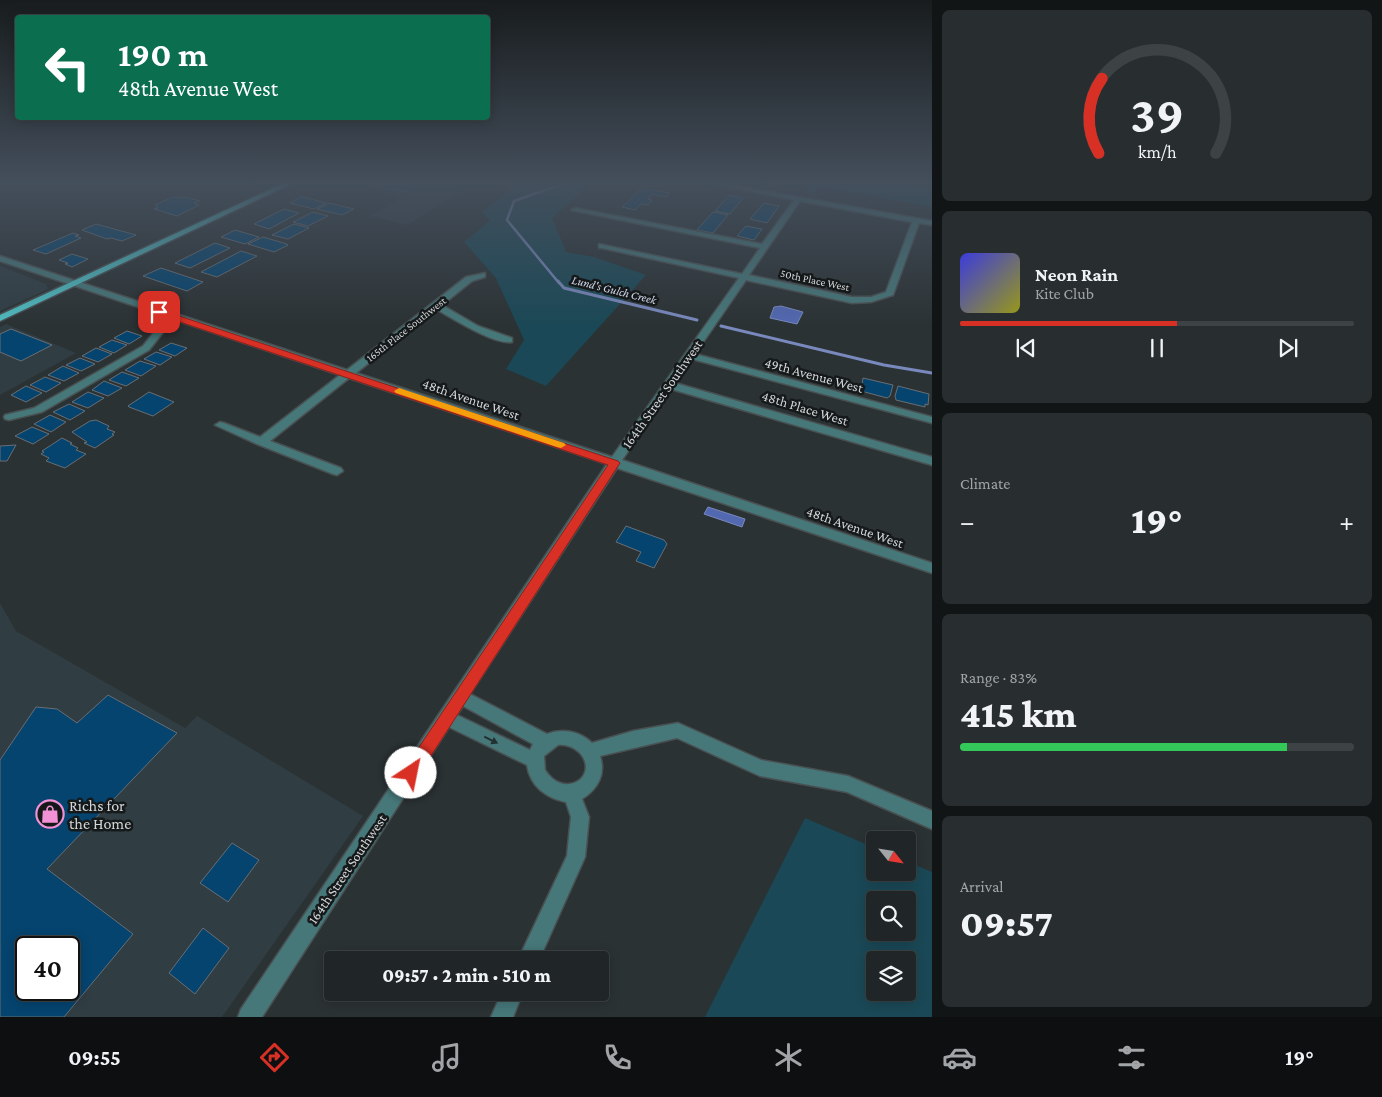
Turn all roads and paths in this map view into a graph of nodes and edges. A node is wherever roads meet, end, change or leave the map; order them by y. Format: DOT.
graph roads {
  1 [pos="185,231"];
  2 [pos="682,231"];
  3 [pos="775,231"];
  4 [pos="912,231"];
  5 [pos="602,246"];
  6 [pos="764,248"];
  7 [pos="0,258"];
  8 [pos="482,275"];
  9 [pos="744,276"];
  10 [pos="72,284"];
  11 [pos="436,305"];
  12 [pos="0,318"];
  13 [pos="177,318"];
  14 [pos="508,340"];
  15 [pos="689,355"];
  16 [pos="350,374"];
  17 [pos="669,385"];
  18 [pos="9,417"];
  19 [pos="932,420"];
  20 [pos="220,425"];
  21 [pos="261,442"];
  22 [pos="932,461"];
  23 [pos="614,463"];
  24 [pos="337,471"];
  25 [pos="932,568"];
  26 [pos="462,697"];
  27 [pos="448,718"];
  28 [pos="546,742"];
  29 [pos="590,751"];
  30 [pos="535,761"];
  31 [pos="571,793"];
  32 [pos="932,820"];
  33 [pos="532,951"];
  34 [pos="509,1001"];
  35 [pos="249,1017"];
  36 [pos="502,1017"];
  1 -- 10 [label="main road"];
  2 -- 6 [label="street"];
  3 -- 6 [label="street, 164th Street Southwest"];
  4 -- 9 [label="street, 50th Place West"];
  5 -- 9 [label="street, 50th Place West"];
  6 -- 9 [label="street, 164th Street Southwest"];
  7 -- 10 [label="street, 48th Avenue West"];
  8 -- 11 [label="street, 165th Place Southwest"];
  9 -- 15 [label="street, 164th Street Southwest"];
  10 -- 12 [label="main road"];
  10 -- 13 [label="street, 48th Avenue West"];
  11 -- 14 [label="street"];
  11 -- 16 [label="street, 165th Place Southwest"];
  13 -- 16 [label="street, 48th Avenue West"];
  13 -- 18 [label="street"];
  15 -- 17 [label="street, 164th Street Southwest"];
  15 -- 19 [label="street, 49th Avenue West"];
  16 -- 21 [label="street, 165th Place Southwest"];
  16 -- 23 [label="street, 48th Avenue West"];
  17 -- 22 [label="street, 48th Place West"];
  17 -- 23 [label="street, 164th Street Southwest"];
  20 -- 21 [label="street"];
  21 -- 24 [label="street"];
  23 -- 25 [label="street, 48th Avenue West"];
  23 -- 26 [label="street, 164th Street Southwest"];
  26 -- 27 [label="street, 164th Street Southwest"];
  26 -- 28 [label="street"];
  27 -- 30 [label="street, one-way"];
  27 -- 35 [label="street, 164th Street Southwest"];
  28 -- 29 [label="street"];
  28 -- 30 [label="street"];
  29 -- 31 [label="street"];
  29 -- 32 [label="street"];
  30 -- 31 [label="street"];
  31 -- 33 [label="street"];
  34 -- 36 [label="street"];
}
